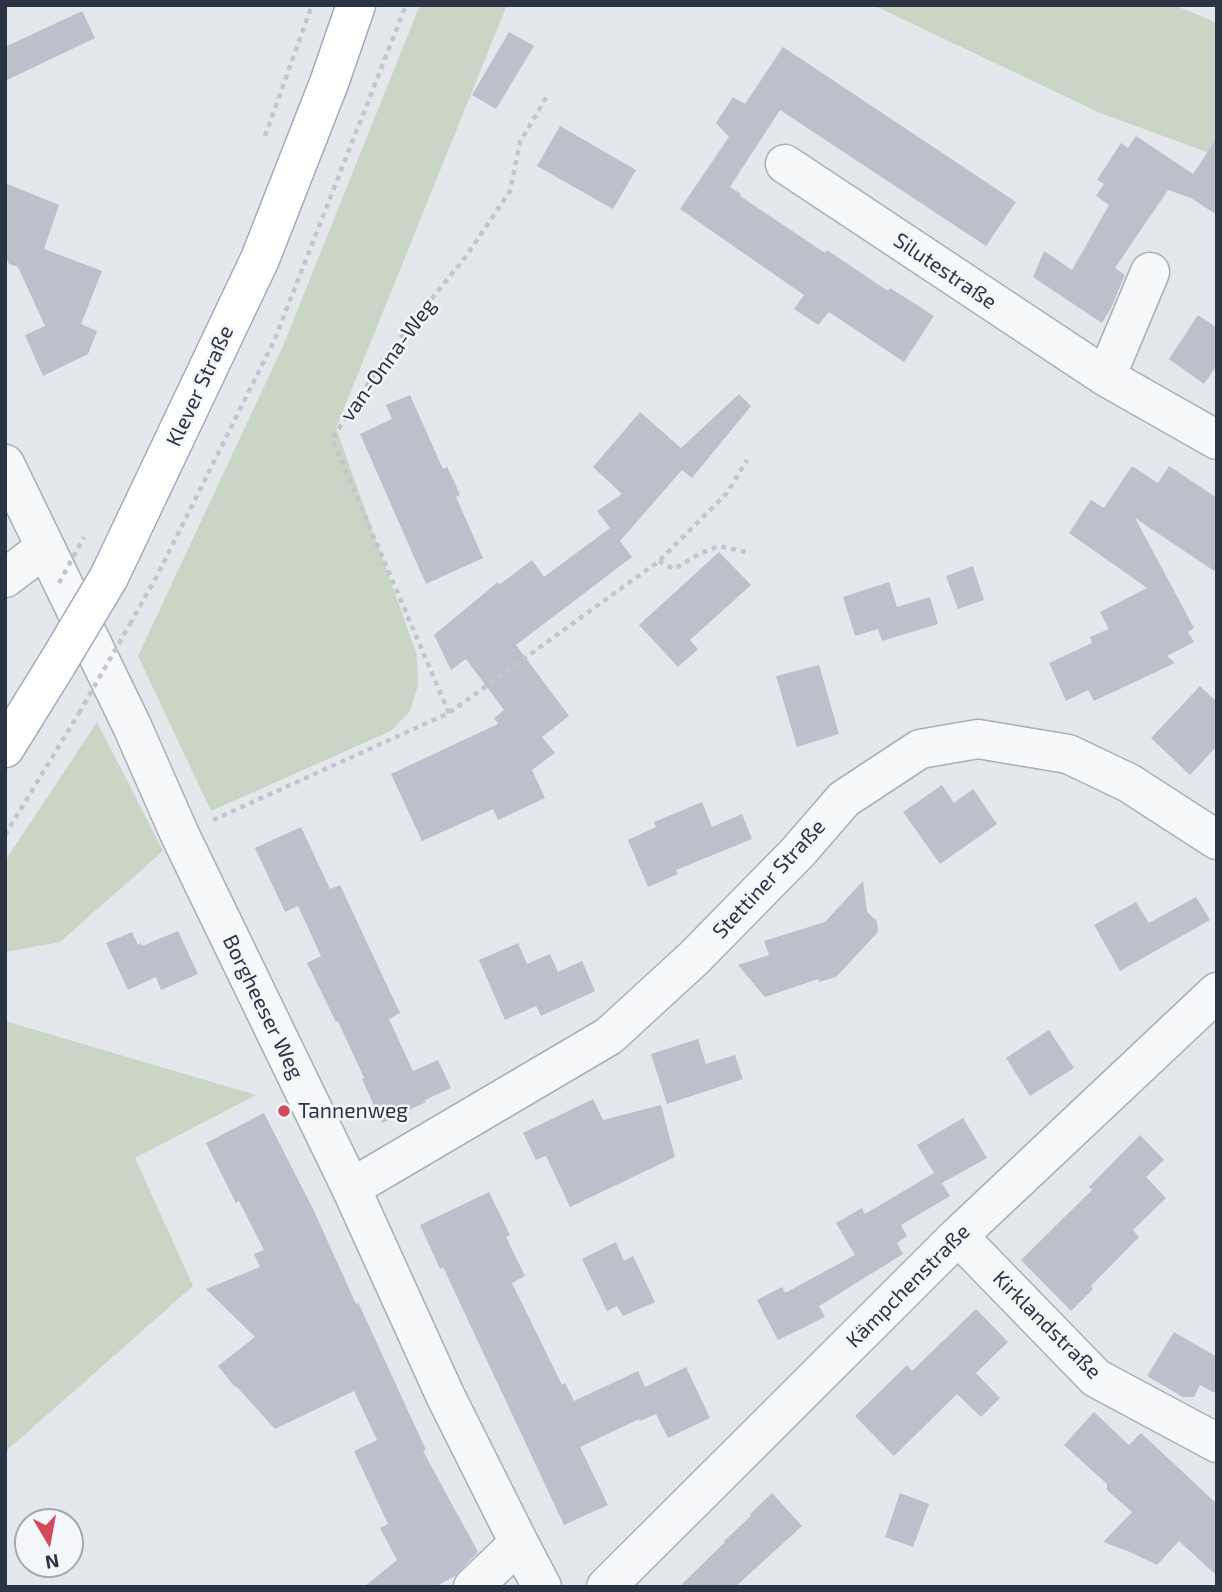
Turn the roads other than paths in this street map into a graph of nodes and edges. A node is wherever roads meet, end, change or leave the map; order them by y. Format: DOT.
graph roads {
  1 [pos="356,5"];
  2 [pos="785,164"];
  3 [pos="1150,272"];
  4 [pos="1106,377"];
  5 [pos="1217,440"];
  6 [pos="5,464"];
  7 [pos="45,548"];
  8 [pos="5,578"];
  9 [pos="5,748"];
  10 [pos="1217,840"];
  11 [pos="1217,992"];
  12 [pos="351,1188"];
  13 [pos="958,1236"];
  14 [pos="1217,1443"];
  15 [pos="519,1543"];
  16 [pos="538,1585"];
  17 [pos="473,1587"];
  18 [pos="606,1587"];
  1 -- 9 [label="main road, Klever Straße, bridge"];
  2 -- 4 [label="street, Silutestraße"];
  3 -- 4 [label="street"];
  4 -- 5 [label="street, Silutestraße"];
  6 -- 7 [label="street, Borgheeser Weg"];
  7 -- 8 [label="street"];
  7 -- 12 [label="street, Borgheeser Weg"];
  10 -- 12 [label="street, Stettiner Straße"];
  11 -- 13 [label="street, Kämpchenstraße"];
  12 -- 15 [label="street, Borgheeser Weg"];
  13 -- 14 [label="street, Kirklandstraße"];
  13 -- 18 [label="street, Kämpchenstraße"];
  15 -- 16 [label="street, Borgheeser Weg"];
  15 -- 17 [label="street"];
}
